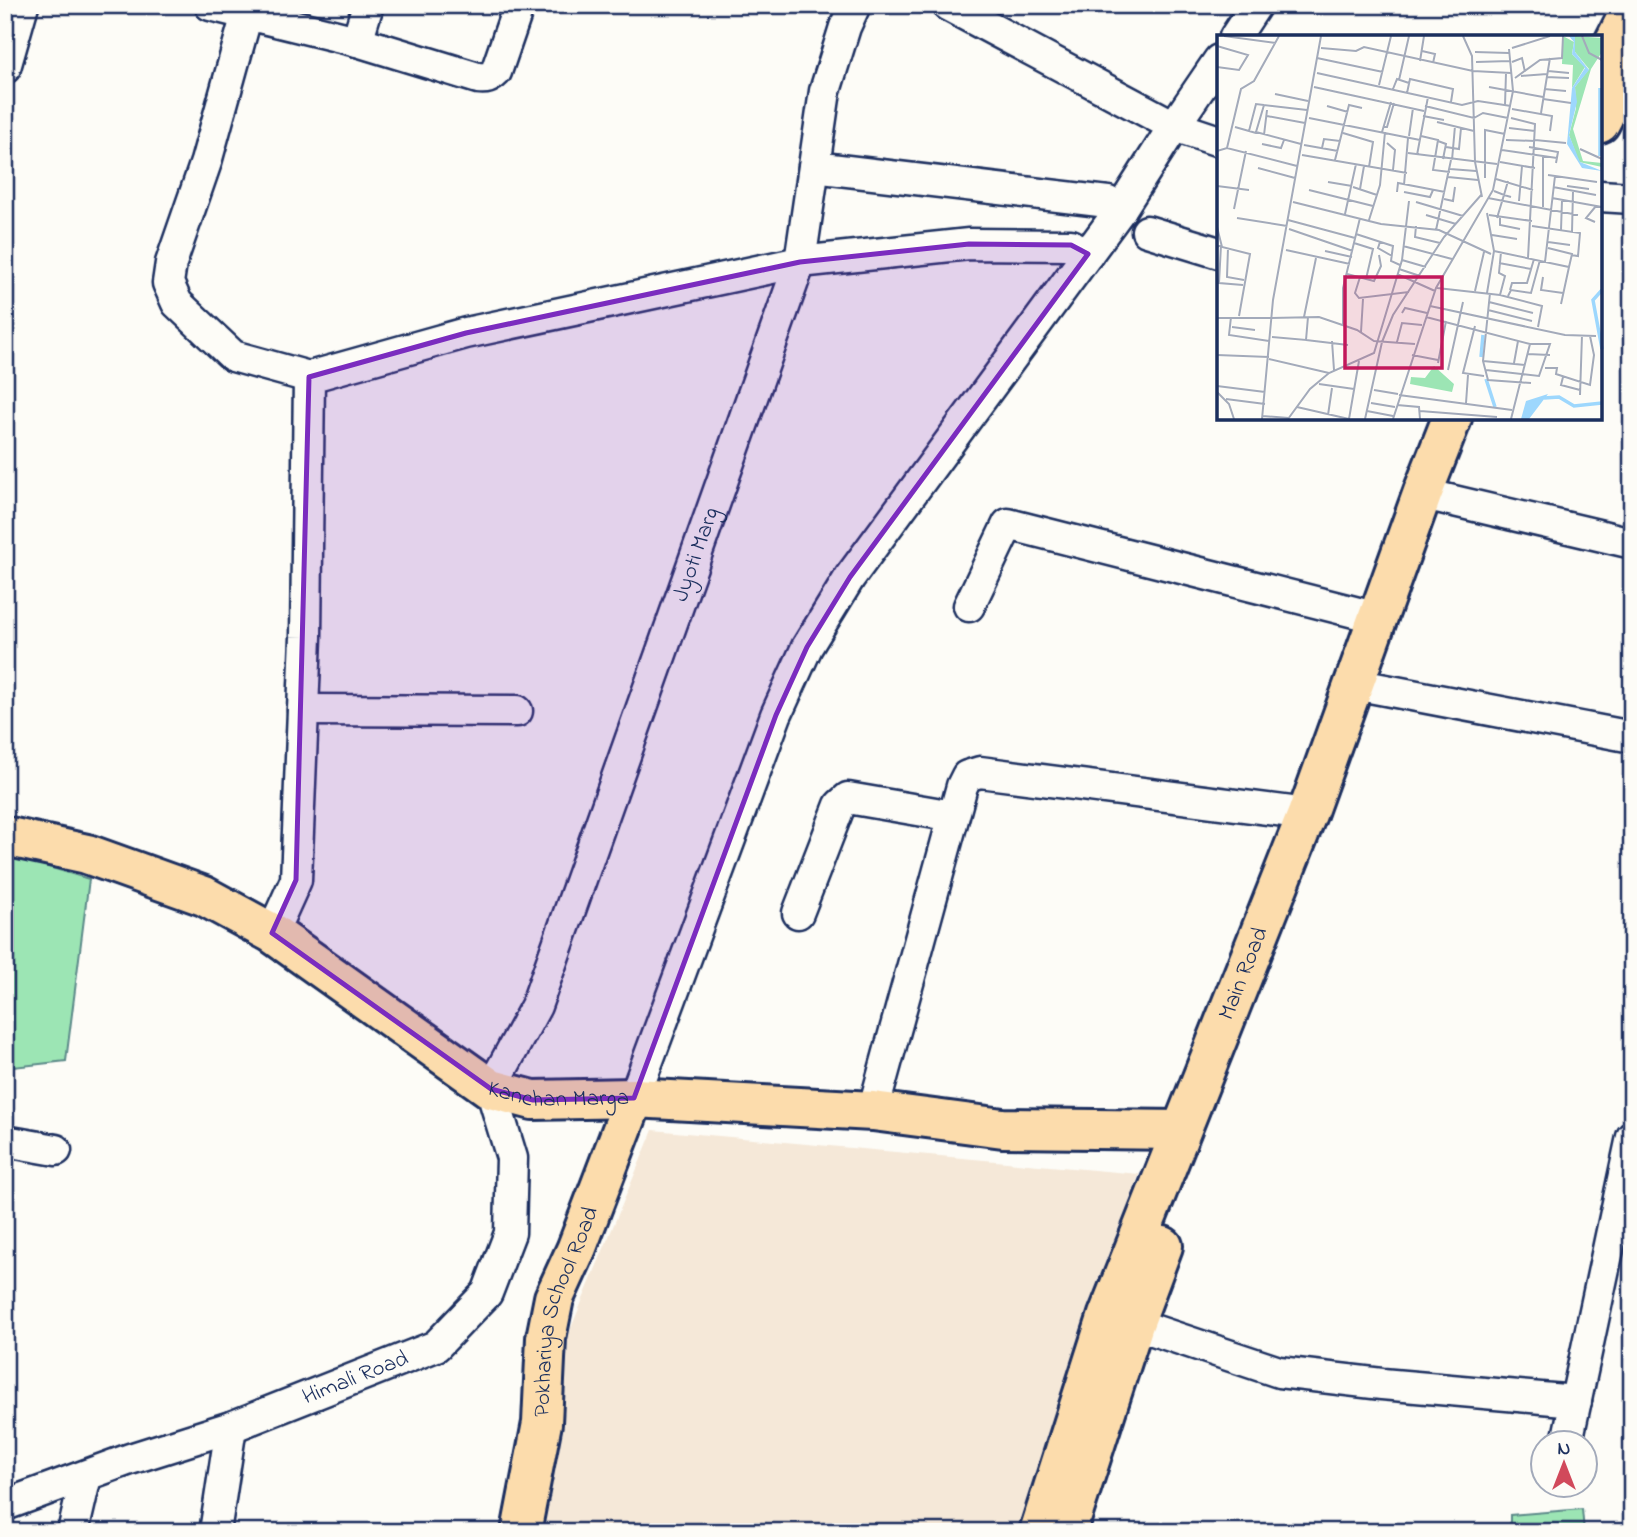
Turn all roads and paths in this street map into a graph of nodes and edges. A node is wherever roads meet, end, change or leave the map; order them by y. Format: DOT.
graph roads {
  1 [pos="23,5"];
  2 [pos="210,5"];
  3 [pos="368,5"];
  4 [pos="519,5"];
  5 [pos="855,5"];
  6 [pos="947,5"];
  7 [pos="1256,5"];
  8 [pos="1632,7"];
  9 [pos="247,14"];
  10 [pos="1236,35"];
  11 [pos="357,41"];
  12 [pos="1632,62"];
  13 [pos="1217,63"];
  14 [pos="1602,66"];
  15 [pos="5,68"];
  16 [pos="1602,118"];
  17 [pos="1174,126"];
  18 [pos="1217,140"];
  19 [pos="814,167"];
  20 [pos="1602,196"];
  21 [pos="1632,198"];
  22 [pos="1121,209"];
  23 [pos="1147,231"];
  24 [pos="1217,252"];
  25 [pos="1088,254"];
  26 [pos="800,262"];
  27 [pos="309,377"];
  28 [pos="1451,420"];
  29 [pos="1472,420"];
  30 [pos="1432,495"];
  31 [pos="1632,543"];
  32 [pos="969,606"];
  33 [pos="1378,618"];
  34 [pos="1361,685"];
  35 [pos="303,710"];
  36 [pos="517,711"];
  37 [pos="1632,737"];
  38 [pos="1307,814"];
  39 [pos="953,816"];
  40 [pos="5,836"];
  41 [pos="798,913"];
  42 [pos="272,933"];
  43 [pos="491,1089"];
  44 [pos="634,1098"];
  45 [pos="873,1111"];
  46 [pos="1181,1130"];
  47 [pos="1632,1137"];
  48 [pos="5,1141"];
  49 [pos="56,1150"];
  50 [pos="1121,1319"];
  51 [pos="1576,1401"];
  52 [pos="231,1427"];
  53 [pos="1570,1428"];
  54 [pos="86,1475"];
  55 [pos="5,1505"];
  56 [pos="73,1532"];
  57 [pos="215,1532"];
  58 [pos="521,1532"];
  59 [pos="1039,1532"];
  60 [pos="1067,1532"];
  1 -- 15 [label="street"];
  2 -- 9 [label="street"];
  3 -- 11 [label="street"];
  4 -- 11 [label="street"];
  5 -- 19 [label="street, Jyoti Marg"];
  6 -- 17 [label="street"];
  7 -- 10 [label="street"];
  8 -- 14 [label="main road"];
  9 -- 11 [label="street"];
  9 -- 27 [label="street"];
  12 -- 16 [label="main road"];
  13 -- 17 [label="street"];
  17 -- 18 [label="street"];
  17 -- 22 [label="street"];
  19 -- 22 [label="street"];
  19 -- 26 [label="street, Jyoti Marg"];
  20 -- 21 [label="street"];
  22 -- 25 [label="street"];
  23 -- 24 [label="street"];
  25 -- 26 [label="street"];
  25 -- 44 [label="street"];
  26 -- 27 [label="street"];
  26 -- 43 [label="street, Jyoti Marg"];
  27 -- 35 [label="street"];
  28 -- 30 [label="main road, Main Road"];
  29 -- 30 [label="main road, Main Road"];
  30 -- 31 [label="street"];
  30 -- 33 [label="main road, Main Road"];
  30 -- 34 [label="main road, Main Road"];
  32 -- 33 [label="street"];
  33 -- 34 [label="main road, Main Road"];
  34 -- 37 [label="street"];
  34 -- 38 [label="main road, Main Road"];
  34 -- 50 [label="main road, Main Road"];
  35 -- 36 [label="street"];
  35 -- 42 [label="street"];
  38 -- 39 [label="street"];
  38 -- 46 [label="main road, Main Road"];
  39 -- 41 [label="street"];
  39 -- 45 [label="street"];
  40 -- 42 [label="main road, Kanchan Marga"];
  42 -- 43 [label="main road, Kanchan Marga"];
  43 -- 44 [label="main road, Kanchan Marga"];
  43 -- 52 [label="street, Himali Road"];
  44 -- 45 [label="main road, Kanchan Marga"];
  44 -- 58 [label="main road, Pokhariya School Road"];
  45 -- 46 [label="main road, Kanchan Marga"];
  46 -- 50 [label="main road, Main Road"];
  47 -- 51 [label="street"];
  48 -- 49 [label="street"];
  50 -- 51 [label="street"];
  50 -- 59 [label="main road, Main Road"];
  50 -- 60 [label="main road, Main Road"];
  51 -- 53 [label="street"];
  52 -- 54 [label="street, Himali Road"];
  52 -- 57 [label="street"];
  54 -- 55 [label="street, Himali Road"];
  54 -- 56 [label="street"];
}
